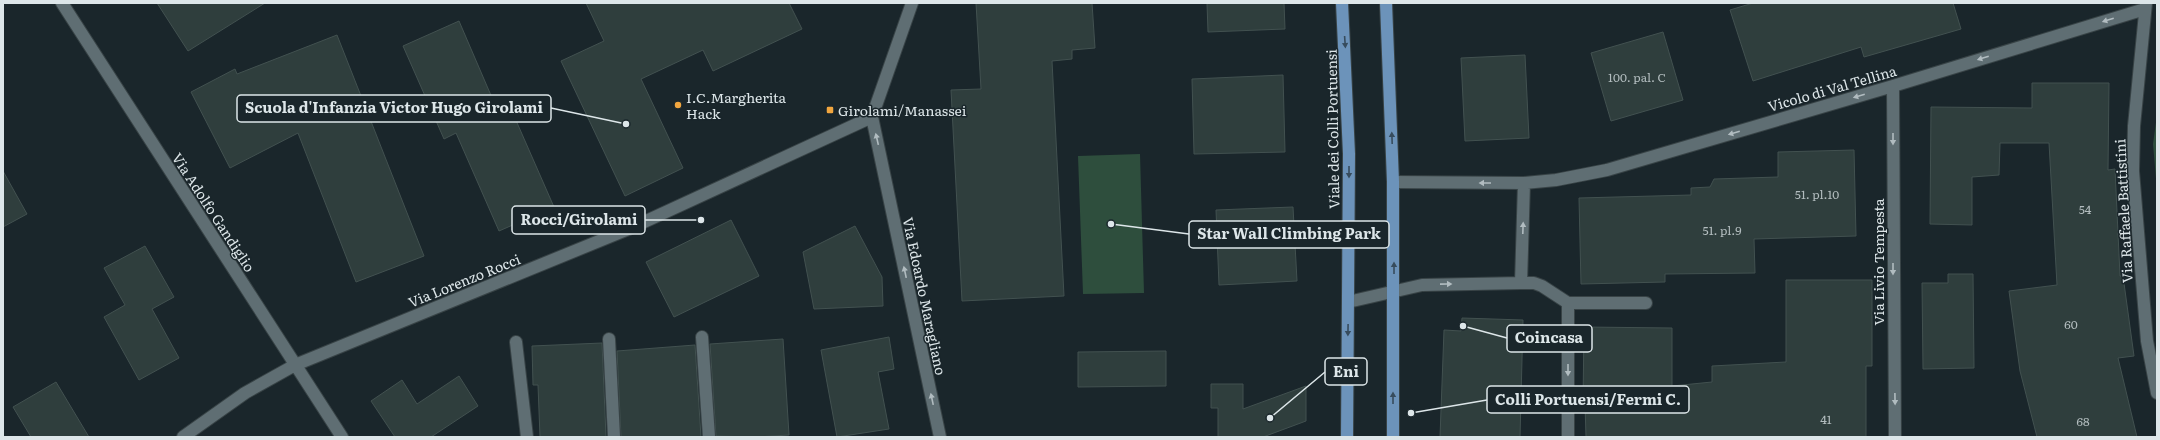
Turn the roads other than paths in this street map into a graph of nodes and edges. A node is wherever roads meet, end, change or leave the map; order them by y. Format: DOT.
graph roads {
  1 [pos="62,3"];
  2 [pos="912,3"];
  3 [pos="1342,3"];
  4 [pos="1386,3"];
  5 [pos="2145,6"];
  6 [pos="1893,86"];
  7 [pos="872,117"];
  8 [pos="1393,182"];
  9 [pos="1524,183"];
  10 [pos="1521,283"];
  11 [pos="1394,290"];
  12 [pos="1348,302"];
  13 [pos="1568,303"];
  14 [pos="1646,303"];
  15 [pos="702,337"];
  16 [pos="609,339"];
  17 [pos="516,342"];
  18 [pos="295,365"];
  19 [pos="2157,393"];
  20 [pos="183,437"];
  21 [pos="342,437"];
  22 [pos="527,437"];
  23 [pos="614,437"];
  24 [pos="709,437"];
  25 [pos="940,437"];
  26 [pos="1347,437"];
  27 [pos="1393,437"];
  28 [pos="1568,437"];
  29 [pos="1895,437"];
  1 -- 18 [label="street, Via Adolfo Gandiglio"];
  2 -- 7 [label="street"];
  3 -- 12 [label="main road, Viale dei Colli Portuensi, one-way"];
  8 -- 4 [label="main road, one-way"];
  5 -- 6 [label="street, Vicolo di Val Tellina, one-way"];
  5 -- 19 [label="street, Via Raffaele Battistini"];
  6 -- 9 [label="street, Vicolo di Val Tellina, one-way"];
  6 -- 29 [label="street, Via Livio Tempesta, one-way"];
  7 -- 18 [label="street, Via Lorenzo Rocci"];
  25 -- 7 [label="street, Via Edoardo Maragliano, one-way"];
  9 -- 8 [label="street, Vicolo di Val Tellina, one-way"];
  11 -- 8 [label="main road, one-way"];
  10 -- 9 [label="street, one-way"];
  11 -- 10 [label="street, one-way"];
  10 -- 13 [label="street"];
  11 -- 12 [label="street"];
  27 -- 11 [label="main road, one-way"];
  12 -- 26 [label="main road, Viale dei Colli Portuensi, one-way"];
  13 -- 14 [label="street"];
  13 -- 28 [label="street, one-way"];
  15 -- 24 [label="street"];
  16 -- 23 [label="street"];
  17 -- 22 [label="street"];
  18 -- 20 [label="street, Via Lorenzo Rocci"];
  18 -- 21 [label="street, Via Adolfo Gandiglio"];
}
